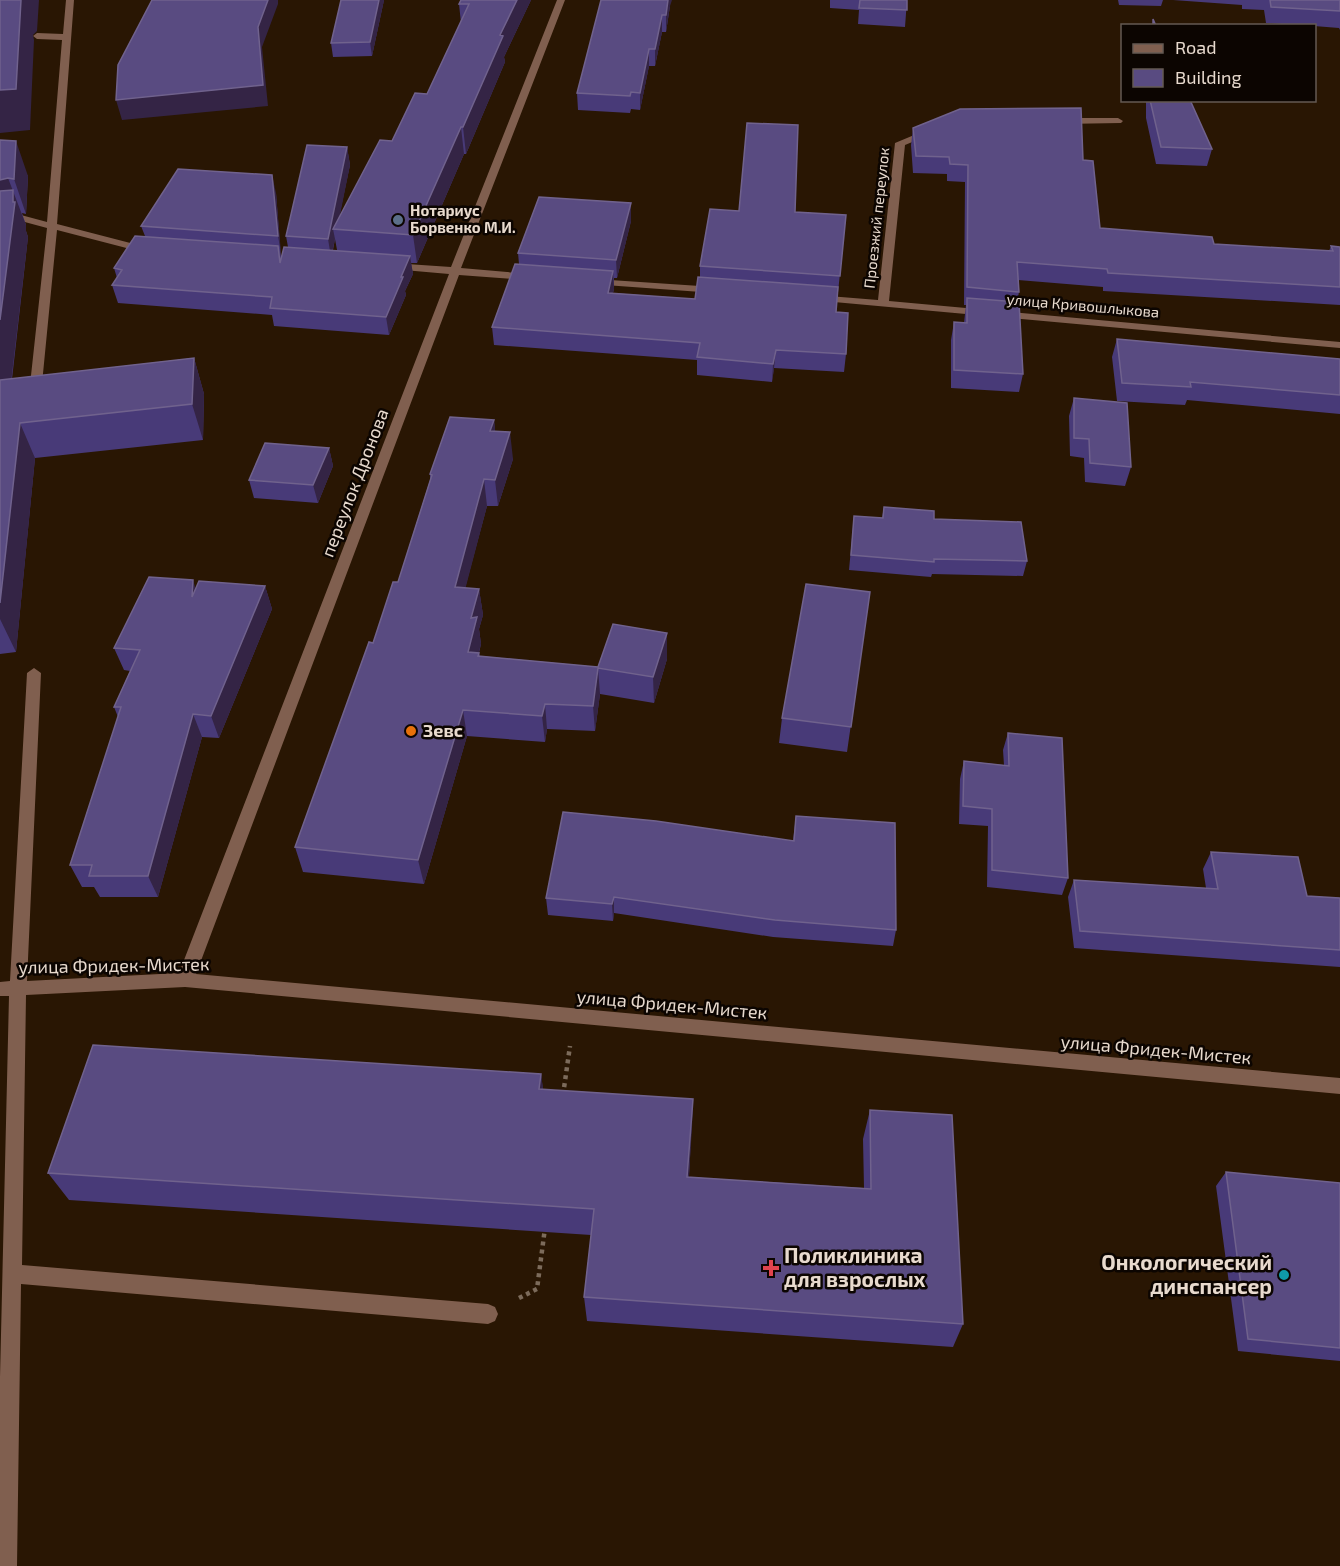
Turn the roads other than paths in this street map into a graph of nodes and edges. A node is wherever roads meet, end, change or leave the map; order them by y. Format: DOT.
graph roads {
  1 [pos="70,0"];
  2 [pos="561,0"];
  3 [pos="37,36"];
  4 [pos="67,37"];
  5 [pos="1048,121"];
  6 [pos="1118,121"];
  7 [pos="937,128"];
  8 [pos="0,220"];
  9 [pos="52,226"];
  10 [pos="159,249"];
  11 [pos="385,266"];
  12 [pos="455,271"];
  13 [pos="538,277"];
  14 [pos="585,281"];
  15 [pos="728,291"];
  16 [pos="800,297"];
  17 [pos="883,303"];
  18 [pos="1340,345"];
  19 [pos="35,394"];
  20 [pos="34,673"];
  21 [pos="184,980"];
  22 [pos="9,988"];
  23 [pos="1340,1086"];
  24 [pos="12,1274"];
  25 [pos="488,1314"];
  26 [pos="6,1566"];
  1 -- 4 [label="street"];
  2 -- 12 [label="street, переулок Дронова"];
  3 -- 4 [label="street"];
  4 -- 9 [label="street"];
  5 -- 6 [label="street"];
  7 -- 17 [label="street, Проезжий переулок"];
  8 -- 9 [label="street"];
  9 -- 10 [label="street"];
  9 -- 19 [label="street"];
  11 -- 12 [label="street"];
  12 -- 13 [label="street"];
  12 -- 21 [label="street, переулок Дронова"];
  14 -- 15 [label="street"];
  16 -- 17 [label="street, улица Кривошлыкова"];
  17 -- 18 [label="street, улица Кривошлыкова"];
  20 -- 22 [label="street"];
  21 -- 22 [label="street, улица Фридек-Мистек"];
  21 -- 23 [label="street, улица Фридек-Мистек"];
  22 -- 24 [label="street"];
  24 -- 25 [label="street"];
  24 -- 26 [label="street"];
}
